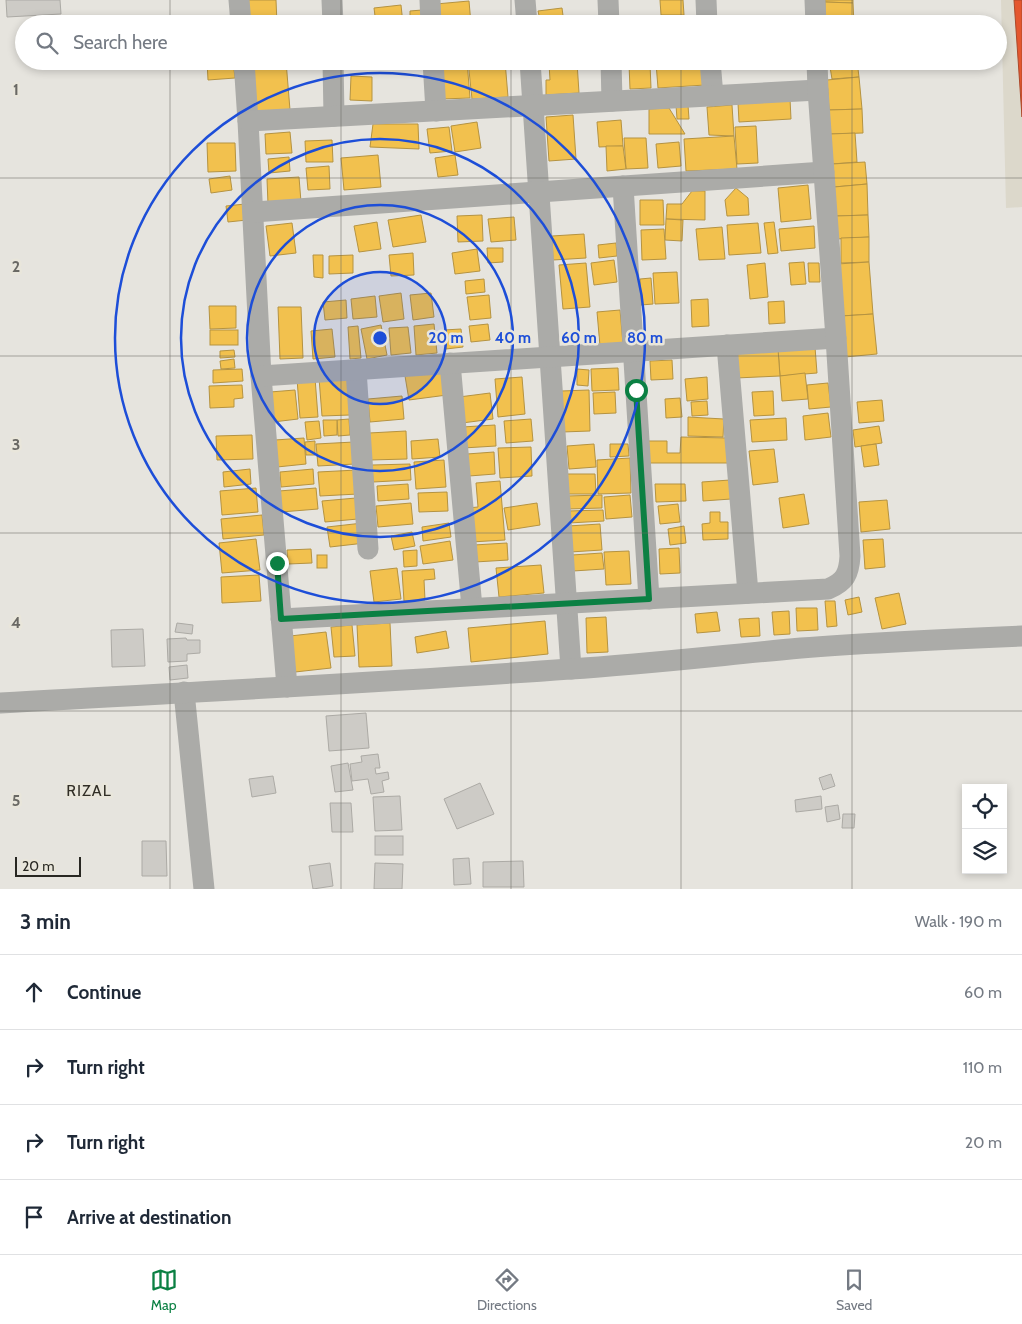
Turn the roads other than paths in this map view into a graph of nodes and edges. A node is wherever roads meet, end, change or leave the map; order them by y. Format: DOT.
graph roads {
  1 [pos="240,0"];
  2 [pos="332,0"];
  3 [pos="430,0"];
  4 [pos="525,0"];
  5 [pos="608,0"];
  6 [pos="706,0"];
  7 [pos="815,0"];
  8 [pos="241,15"];
  9 [pos="333,15"];
  10 [pos="431,15"];
  11 [pos="526,15"];
  12 [pos="609,15"];
  13 [pos="707,15"];
  14 [pos="816,15"];
  15 [pos="245,70"];
  16 [pos="333,70"];
  17 [pos="434,70"];
  18 [pos="531,70"];
  19 [pos="611,70"];
  20 [pos="711,70"];
  21 [pos="817,70"];
  22 [pos="818,90"];
  23 [pos="713,96"];
  24 [pos="612,101"];
  25 [pos="533,106"];
  26 [pos="436,111"];
  27 [pos="334,116"];
  28 [pos="248,121"];
  29 [pos="824,172"];
  30 [pos="623,186"];
  31 [pos="539,192"];
  32 [pos="253,212"];
  33 [pos="836,338"];
  34 [pos="727,345"];
  35 [pos="633,352"];
  36 [pos="550,357"];
  37 [pos="450,363"];
  38 [pos="356,370"];
  39 [pos="261,376"];
  40 [pos="368,549"];
  41 [pos="748,594"];
  42 [pos="649,599"];
  43 [pos="567,603"];
  44 [pos="472,608"];
  45 [pos="281,619"];
  46 [pos="1022,636"];
  47 [pos="571,669"];
  48 [pos="287,687"];
  49 [pos="184,692"];
  50 [pos="0,703"];
  51 [pos="204,889"];
  1 -- 8 [label="street"];
  2 -- 9 [label="street"];
  3 -- 10 [label="street"];
  4 -- 11 [label="street"];
  5 -- 12 [label="street"];
  6 -- 13 [label="street"];
  7 -- 14 [label="street"];
  15 -- 28 [label="street"];
  16 -- 27 [label="street"];
  17 -- 26 [label="street"];
  18 -- 25 [label="street"];
  19 -- 24 [label="street"];
  20 -- 23 [label="street"];
  21 -- 22 [label="street"];
  22 -- 23 [label="street"];
  22 -- 29 [label="street"];
  23 -- 24 [label="street"];
  24 -- 25 [label="street"];
  25 -- 26 [label="street"];
  25 -- 31 [label="street"];
  26 -- 27 [label="street"];
  27 -- 28 [label="street"];
  28 -- 32 [label="street"];
  29 -- 30 [label="street"];
  29 -- 33 [label="street"];
  30 -- 31 [label="street"];
  30 -- 35 [label="street"];
  31 -- 32 [label="street"];
  31 -- 36 [label="street"];
  32 -- 39 [label="street"];
  33 -- 34 [label="street"];
  33 -- 41 [label="street"];
  34 -- 35 [label="street"];
  34 -- 41 [label="street"];
  35 -- 36 [label="street"];
  35 -- 42 [label="street"];
  36 -- 37 [label="street"];
  36 -- 43 [label="street"];
  37 -- 38 [label="street"];
  37 -- 44 [label="street"];
  38 -- 39 [label="street"];
  38 -- 40 [label="street"];
  39 -- 45 [label="street"];
  41 -- 42 [label="street"];
  42 -- 43 [label="street"];
  43 -- 44 [label="street"];
  43 -- 47 [label="street"];
  44 -- 45 [label="street"];
  45 -- 48 [label="street"];
  46 -- 47 [label="street"];
  47 -- 48 [label="street"];
  48 -- 49 [label="street"];
  49 -- 50 [label="street"];
  49 -- 51 [label="street"];
}
